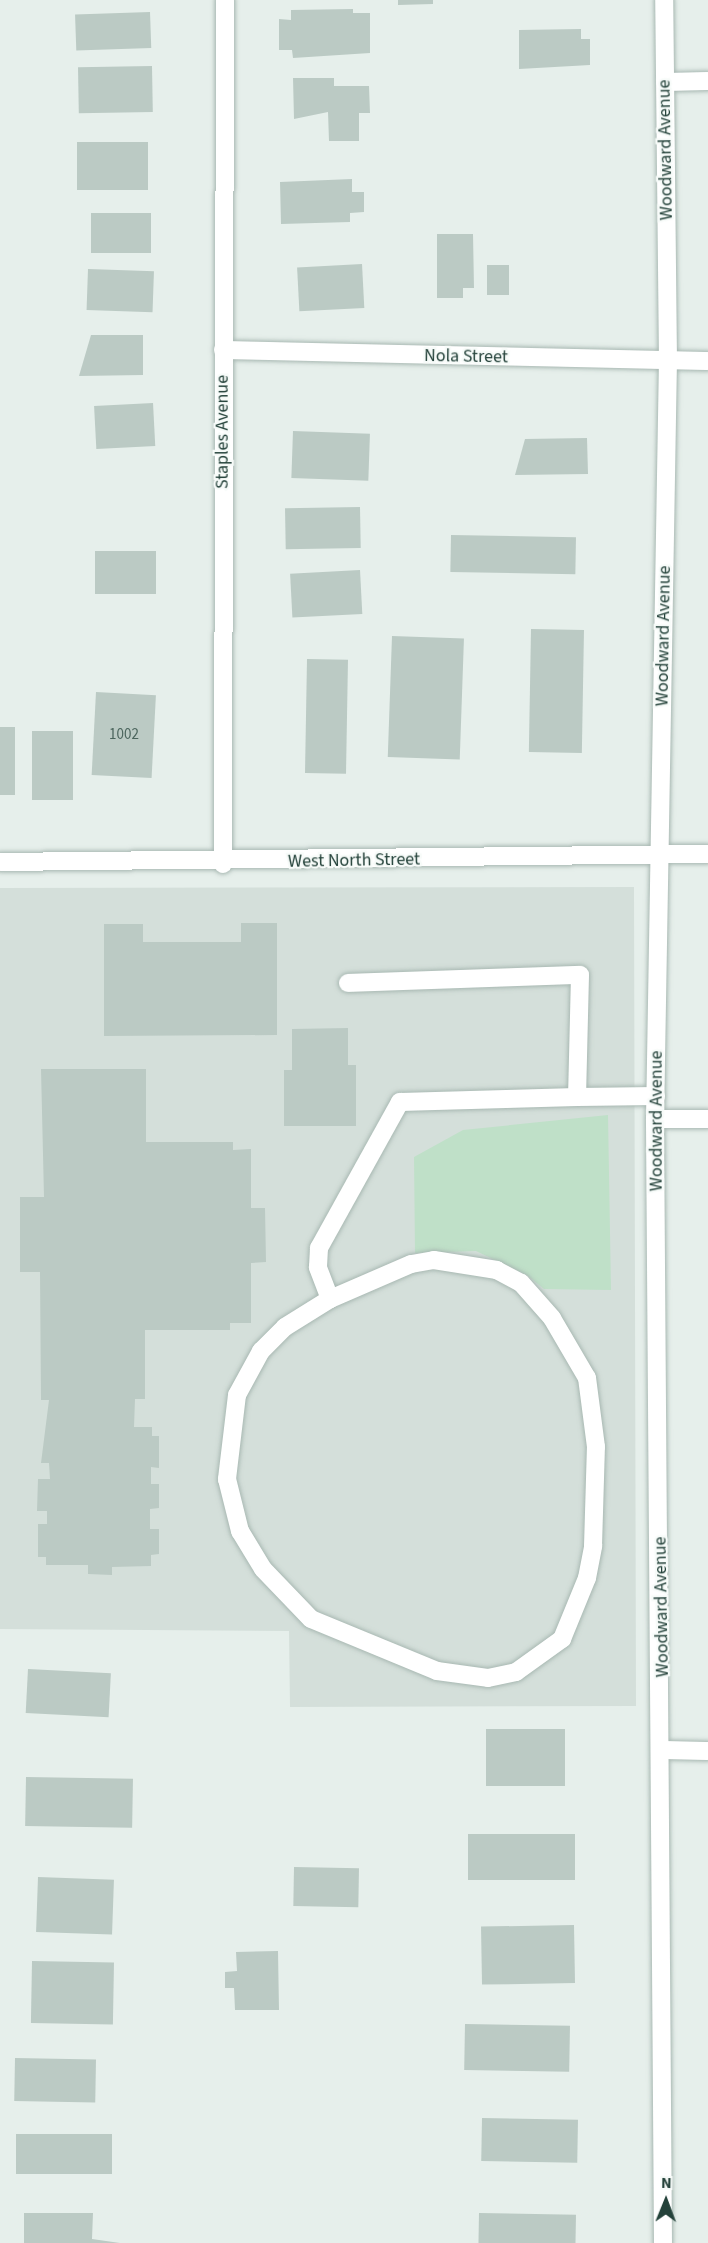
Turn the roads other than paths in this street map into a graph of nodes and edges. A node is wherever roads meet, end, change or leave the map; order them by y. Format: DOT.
graph roads {
  1 [pos="225,0"];
  2 [pos="664,0"];
  3 [pos="708,81"];
  4 [pos="665,82"];
  5 [pos="224,350"];
  6 [pos="708,361"];
  7 [pos="668,362"];
  8 [pos="661,854"];
  9 [pos="708,855"];
  10 [pos="0,862"];
  11 [pos="223,864"];
  12 [pos="348,983"];
  13 [pos="656,1096"];
  14 [pos="577,1097"];
  15 [pos="655,1119"];
  16 [pos="708,1119"];
  17 [pos="330,1299"];
  18 [pos="663,1750"];
  19 [pos="708,1751"];
  20 [pos="663,2243"];
  1 -- 5 [label="street, Staples Avenue"];
  2 -- 4 [label="street, Woodward Avenue"];
  3 -- 4 [label="street"];
  4 -- 7 [label="street, Woodward Avenue"];
  5 -- 7 [label="street, Nola Street"];
  5 -- 11 [label="street, Staples Avenue"];
  6 -- 7 [label="street, Nola Street"];
  7 -- 8 [label="street, Woodward Avenue"];
  8 -- 9 [label="street, West North Street"];
  8 -- 11 [label="street, West North Street"];
  8 -- 13 [label="street, Woodward Avenue"];
  10 -- 11 [label="street, West North Street"];
  12 -- 14 [label="street"];
  13 -- 14 [label="street"];
  13 -- 15 [label="street, Woodward Avenue"];
  14 -- 17 [label="street"];
  15 -- 16 [label="street"];
  15 -- 18 [label="street, Woodward Avenue"];
  17 -- 17 [label="street"];
  18 -- 19 [label="street"];
  18 -- 20 [label="street, Woodward Avenue"];
}
